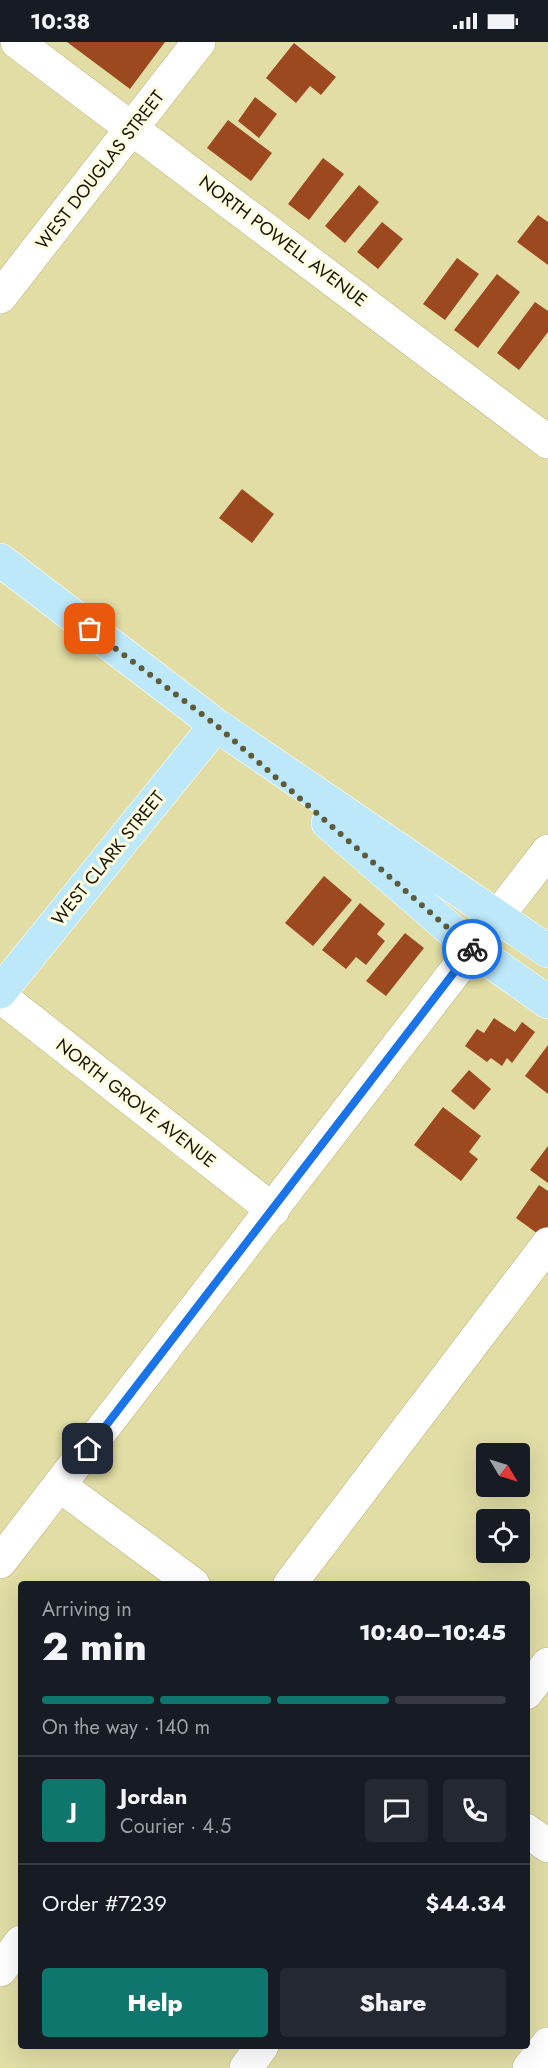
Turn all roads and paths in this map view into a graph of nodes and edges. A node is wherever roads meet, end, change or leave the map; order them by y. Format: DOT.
graph roads {
  1 [pos="17,42"];
  2 [pos="199,42"];
  3 [pos="133,128"];
  4 [pos="0,297"];
  5 [pos="548,442"];
  6 [pos="0,560"];
  7 [pos="216,725"];
  8 [pos="548,851"];
  9 [pos="497,916"];
  10 [pos="473,949"];
  11 [pos="548,951"];
  12 [pos="0,994"];
  13 [pos="548,1002"];
  14 [pos="273,1210"];
  15 [pos="548,1244"];
  16 [pos="59,1485"];
  17 [pos="0,1562"];
  18 [pos="190,1581"];
  19 [pos="292,1581"];
  20 [pos="548,1664"];
  21 [pos="530,1688"];
  22 [pos="530,1833"];
  23 [pos="548,1846"];
  24 [pos="18,1946"];
  25 [pos="0,1970"];
  26 [pos="548,2044"];
  27 [pos="260,2049"];
  28 [pos="246,2068"];
  29 [pos="529,2068"];
  1 -- 3 [label="street, NORTH POWELL AVENUE"];
  2 -- 3 [label="street, WEST DOUGLAS STREET"];
  3 -- 4 [label="street, WEST DOUGLAS STREET"];
  3 -- 5 [label="street, NORTH POWELL AVENUE"];
  6 -- 7 [label="main road"];
  7 -- 9 [label="main road"];
  7 -- 10 [label="main road"];
  7 -- 12 [label="main road, WEST CLARK STREET"];
  8 -- 9 [label="street"];
  9 -- 10 [label="street"];
  9 -- 11 [label="main road"];
  10 -- 13 [label="main road"];
  10 -- 14 [label="street"];
  12 -- 14 [label="street, NORTH GROVE AVENUE"];
  14 -- 16 [label="street"];
  15 -- 19 [label="street"];
  16 -- 17 [label="street"];
  16 -- 18 [label="street"];
  20 -- 21 [label="street"];
  22 -- 23 [label="street"];
  24 -- 25 [label="street"];
  26 -- 29 [label="street"];
  27 -- 28 [label="street"];
}
